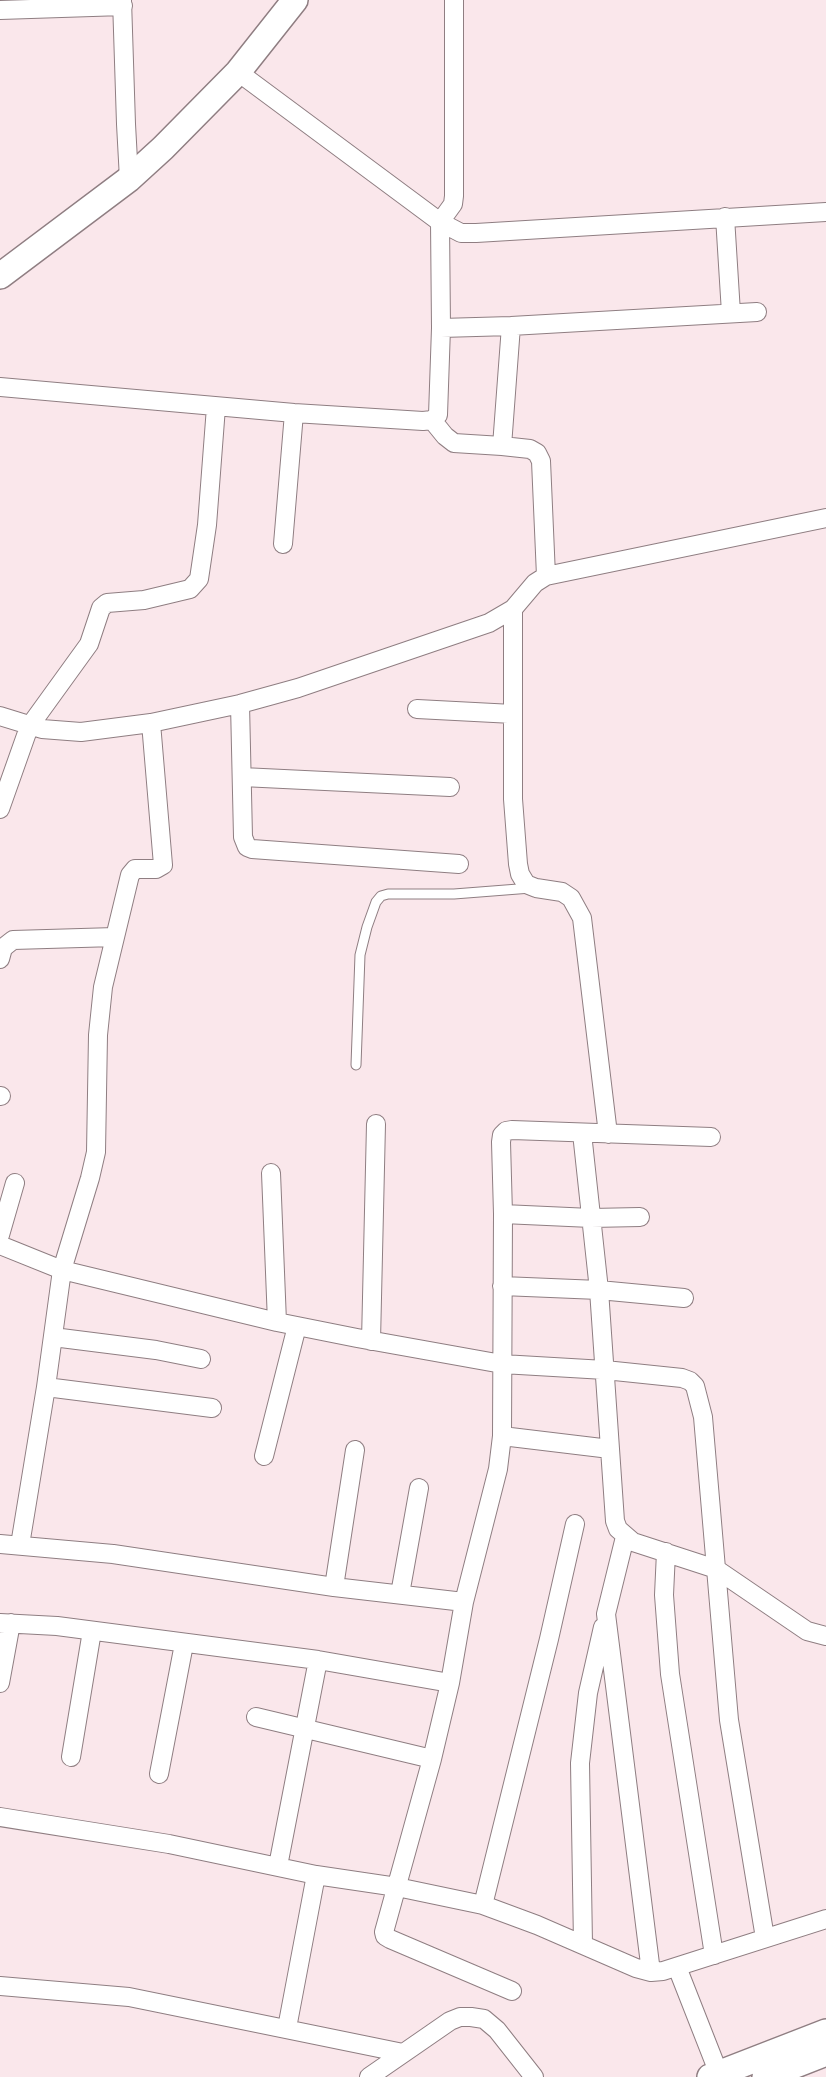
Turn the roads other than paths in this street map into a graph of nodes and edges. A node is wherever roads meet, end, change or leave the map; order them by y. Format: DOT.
graph roads {
  1 [pos="295,0"];
  2 [pos="454,0"];
  3 [pos="122,3"];
  4 [pos="0,10"];
  5 [pos="238,72"];
  6 [pos="129,179"];
  7 [pos="826,212"];
  8 [pos="726,218"];
  9 [pos="440,222"];
  10 [pos="0,276"];
  11 [pos="756,312"];
  12 [pos="730,313"];
  13 [pos="511,326"];
  14 [pos="441,328"];
  15 [pos="0,387"];
  16 [pos="216,408"];
  17 [pos="294,413"];
  18 [pos="432,420"];
  19 [pos="502,446"];
  20 [pos="826,518"];
  21 [pos="283,544"];
  22 [pos="546,576"];
  23 [pos="513,609"];
  24 [pos="240,704"];
  25 [pos="417,709"];
  26 [pos="513,714"];
  27 [pos="0,716"];
  28 [pos="151,723"];
  29 [pos="29,727"];
  30 [pos="242,777"];
  31 [pos="450,787"];
  32 [pos="0,809"];
  33 [pos="459,864"];
  34 [pos="536,888"];
  35 [pos="115,937"];
  36 [pos="0,958"];
  37 [pos="356,1065"];
  38 [pos="376,1124"];
  39 [pos="582,1133"];
  40 [pos="608,1134"];
  41 [pos="711,1137"];
  42 [pos="271,1173"];
  43 [pos="15,1183"];
  44 [pos="502,1214"];
  45 [pos="640,1217"];
  46 [pos="591,1218"];
  47 [pos="0,1235"];
  48 [pos="0,1245"];
  49 [pos="62,1270"];
  50 [pos="502,1286"];
  51 [pos="599,1290"];
  52 [pos="684,1298"];
  53 [pos="277,1322"];
  54 [pos="296,1326"];
  55 [pos="54,1336"];
  56 [pos="371,1341"];
  57 [pos="201,1359"];
  58 [pos="502,1364"];
  59 [pos="605,1370"];
  60 [pos="46,1387"];
  61 [pos="212,1408"];
  62 [pos="502,1436"];
  63 [pos="610,1449"];
  64 [pos="355,1450"];
  65 [pos="264,1456"];
  66 [pos="419,1488"];
  67 [pos="575,1524"];
  68 [pos="625,1537"];
  69 [pos="0,1544"];
  70 [pos="20,1545"];
  71 [pos="666,1552"];
  72 [pos="716,1569"];
  73 [pos="334,1587"];
  74 [pos="400,1594"];
  75 [pos="464,1602"];
  76 [pos="606,1614"];
  77 [pos="6,1623"];
  78 [pos="92,1631"];
  79 [pos="826,1641"];
  80 [pos="184,1644"];
  81 [pos="318,1660"];
  82 [pos="0,1683"];
  83 [pos="450,1683"];
  84 [pos="256,1717"];
  85 [pos="306,1730"];
  86 [pos="71,1757"];
  87 [pos="432,1759"];
  88 [pos="159,1774"];
  89 [pos="0,1817"];
  90 [pos="278,1866"];
  91 [pos="316,1875"];
  92 [pos="397,1887"];
  93 [pos="483,1905"];
  94 [pos="826,1919"];
  95 [pos="765,1938"];
  96 [pos="583,1944"];
  97 [pos="714,1954"];
  98 [pos="677,1966"];
  99 [pos="651,1972"];
  100 [pos="0,1986"];
  101 [pos="512,1991"];
  102 [pos="287,2028"];
  103 [pos="826,2032"];
  104 [pos="403,2053"];
  105 [pos="826,2053"];
  106 [pos="714,2075"];
  107 [pos="369,2077"];
  108 [pos="534,2077"];
  109 [pos="765,2077"];
  1 -- 5 [label="street"];
  2 -- 9 [label="street"];
  3 -- 4 [label="street"];
  3 -- 6 [label="street"];
  5 -- 6 [label="street"];
  5 -- 9 [label="street"];
  6 -- 10 [label="street"];
  7 -- 8 [label="street"];
  8 -- 9 [label="street"];
  8 -- 12 [label="street"];
  9 -- 14 [label="street"];
  11 -- 12 [label="street"];
  12 -- 13 [label="street"];
  13 -- 14 [label="street"];
  13 -- 19 [label="street"];
  14 -- 18 [label="street"];
  15 -- 16 [label="street"];
  16 -- 17 [label="street"];
  16 -- 29 [label="street"];
  17 -- 18 [label="street"];
  17 -- 21 [label="street"];
  18 -- 19 [label="street"];
  19 -- 22 [label="street"];
  20 -- 22 [label="street"];
  22 -- 23 [label="street"];
  23 -- 24 [label="street"];
  23 -- 26 [label="street"];
  24 -- 28 [label="street"];
  24 -- 30 [label="street"];
  25 -- 26 [label="street"];
  26 -- 34 [label="street"];
  27 -- 29 [label="street"];
  28 -- 29 [label="street"];
  28 -- 35 [label="street"];
  29 -- 32 [label="street"];
  30 -- 31 [label="street"];
  30 -- 33 [label="street"];
  34 -- 37 [label="lane"];
  34 -- 40 [label="street"];
  35 -- 36 [label="street"];
  35 -- 49 [label="street"];
  38 -- 56 [label="street"];
  39 -- 40 [label="street"];
  39 -- 44 [label="street"];
  39 -- 46 [label="street"];
  40 -- 41 [label="street"];
  42 -- 53 [label="street"];
  43 -- 47 [label="street"];
  44 -- 46 [label="street"];
  44 -- 50 [label="street"];
  45 -- 46 [label="street"];
  46 -- 51 [label="street"];
  48 -- 49 [label="street"];
  49 -- 53 [label="street"];
  49 -- 55 [label="street"];
  50 -- 51 [label="street"];
  50 -- 58 [label="street"];
  51 -- 52 [label="street"];
  51 -- 59 [label="street"];
  53 -- 54 [label="street"];
  54 -- 56 [label="street"];
  54 -- 65 [label="street"];
  55 -- 57 [label="street"];
  55 -- 60 [label="street"];
  56 -- 58 [label="street"];
  58 -- 59 [label="street"];
  58 -- 62 [label="street"];
  59 -- 63 [label="street"];
  59 -- 72 [label="street"];
  60 -- 61 [label="street"];
  60 -- 70 [label="street"];
  62 -- 63 [label="street"];
  62 -- 75 [label="street"];
  63 -- 68 [label="street"];
  64 -- 73 [label="street"];
  66 -- 74 [label="street"];
  67 -- 93 [label="street"];
  68 -- 71 [label="street"];
  68 -- 76 [label="street"];
  69 -- 70 [label="street"];
  70 -- 73 [label="street"];
  71 -- 72 [label="street"];
  71 -- 97 [label="street"];
  72 -- 79 [label="street"];
  72 -- 95 [label="street"];
  73 -- 74 [label="street"];
  74 -- 75 [label="street"];
  75 -- 83 [label="street"];
  76 -- 96 [label="street"];
  76 -- 99 [label="street"];
  77 -- 78 [label="street"];
  77 -- 82 [label="street"];
  78 -- 80 [label="street"];
  78 -- 86 [label="street"];
  80 -- 81 [label="street"];
  80 -- 88 [label="street"];
  81 -- 83 [label="street"];
  81 -- 85 [label="street"];
  83 -- 87 [label="street"];
  84 -- 85 [label="street"];
  85 -- 87 [label="street"];
  85 -- 90 [label="street"];
  87 -- 92 [label="street"];
  89 -- 90 [label="street"];
  90 -- 91 [label="street"];
  91 -- 92 [label="street"];
  91 -- 102 [label="street"];
  92 -- 93 [label="street"];
  92 -- 101 [label="street"];
  93 -- 96 [label="street"];
  94 -- 95 [label="street"];
  95 -- 97 [label="street"];
  96 -- 99 [label="street"];
  97 -- 98 [label="street"];
  98 -- 99 [label="street"];
  98 -- 106 [label="street"];
  100 -- 102 [label="street"];
  102 -- 104 [label="street"];
  103 -- 106 [label="street"];
  104 -- 107 [label="street"];
  104 -- 108 [label="street"];
  105 -- 109 [label="street"];
}
